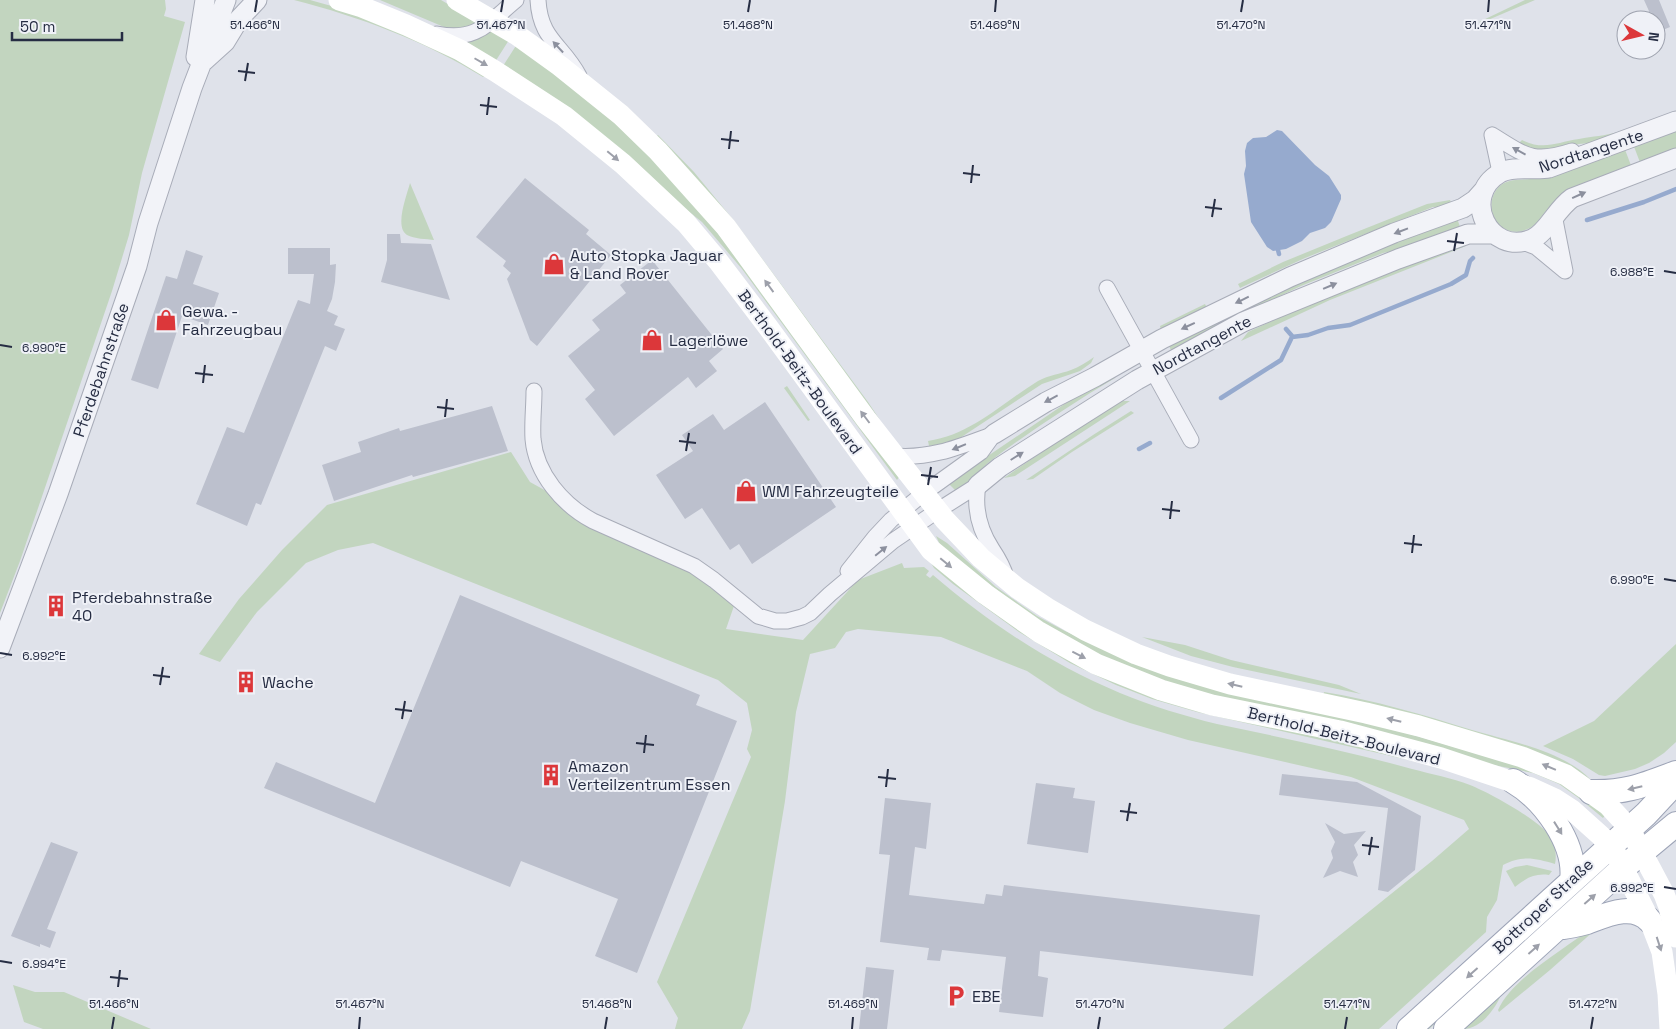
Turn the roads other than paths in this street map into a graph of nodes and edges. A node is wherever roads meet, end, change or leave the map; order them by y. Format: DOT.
graph roads {
  1 [pos="226,0"];
  2 [pos="257,0"];
  3 [pos="339,0"];
  4 [pos="457,0"];
  5 [pos="516,0"];
  6 [pos="538,0"];
  7 [pos="201,3"];
  8 [pos="492,20"];
  9 [pos="406,25"];
  10 [pos="202,63"];
  11 [pos="192,88"];
  12 [pos="588,88"];
  13 [pos="1676,121"];
  14 [pos="1600,150"];
  15 [pos="1676,158"];
  16 [pos="1500,172"];
  17 [pos="1483,191"];
  18 [pos="1554,215"];
  19 [pos="1492,234"];
  20 [pos="1523,242"];
  21 [pos="1107,288"];
  22 [pos="1142,349"];
  23 [pos="1154,371"];
  24 [pos="534,392"];
  25 [pos="994,434"];
  26 [pos="1191,440"];
  27 [pos="896,456"];
  28 [pos="978,485"];
  29 [pos="924,493"];
  30 [pos="937,511"];
  31 [pos="907,519"];
  32 [pos="1012,584"];
  33 [pos="0,648"];
  34 [pos="1676,774"];
  35 [pos="1513,781"];
  36 [pos="1676,782"];
  37 [pos="1591,792"];
  38 [pos="1676,824"];
  39 [pos="1629,828"];
  40 [pos="1610,846"];
  41 [pos="1643,853"];
  42 [pos="1623,868"];
  43 [pos="1572,881"];
  44 [pos="1650,921"];
  45 [pos="1557,929"];
  46 [pos="1676,937"];
  47 [pos="1409,1029"];
  48 [pos="1446,1029"];
  49 [pos="1670,1029"];
  1 -- 10 [label="street, Pferdebahnstraße"];
  2 -- 10 [label="street, Pferdebahnstraße"];
  3 -- 9 [label="main road, Berthold-Beitz-Boulevard"];
  4 -- 8 [label="main road, Berthold-Beitz-Boulevard"];
  5 -- 8 [label="street"];
  12 -- 6 [label="street, one-way"];
  7 -- 11 [label="street, Pferdebahnstraße"];
  8 -- 9 [label="street, Berthold-Beitz-Boulevard"];
  8 -- 12 [label="main road, Berthold-Beitz-Boulevard"];
  9 -- 31 [label="main road, Berthold-Beitz-Boulevard, one-way"];
  10 -- 11 [label="street, Pferdebahnstraße"];
  11 -- 33 [label="street, Pferdebahnstraße"];
  27 -- 12 [label="main road, Berthold-Beitz-Boulevard, one-way"];
  13 -- 14 [label="street, Nordtangente"];
  14 -- 16 [label="street, Nordtangente"];
  14 -- 16 [label="street, one-way"];
  18 -- 15 [label="street, one-way"];
  16 -- 17 [label="street, Nordtangente"];
  17 -- 19 [label="street"];
  17 -- 22 [label="street, Nordtangente, one-way"];
  18 -- 20 [label="street"];
  18 -- 20 [label="street"];
  19 -- 20 [label="street, Nordtangente"];
  23 -- 19 [label="street, Nordtangente, one-way"];
  21 -- 22 [label="street"];
  22 -- 23 [label="street"];
  22 -- 25 [label="street, Nordtangente, one-way"];
  23 -- 26 [label="street"];
  28 -- 23 [label="street, Nordtangente, one-way"];
  24 -- 31 [label="street"];
  25 -- 27 [label="street, Nordtangente, one-way"];
  25 -- 29 [label="street, Nordtangente"];
  27 -- 29 [label="main road, Berthold-Beitz-Boulevard"];
  28 -- 30 [label="street, Nordtangente"];
  28 -- 32 [label="street"];
  29 -- 30 [label="main road, Berthold-Beitz-Boulevard"];
  29 -- 31 [label="street"];
  30 -- 31 [label="street"];
  30 -- 32 [label="main road, Berthold-Beitz-Boulevard"];
  31 -- 35 [label="main road, Berthold-Beitz-Boulevard, one-way"];
  37 -- 32 [label="main road, Berthold-Beitz-Boulevard, one-way"];
  34 -- 37 [label="main road, one-way"];
  35 -- 40 [label="main road, Berthold-Beitz-Boulevard"];
  35 -- 43 [label="main road, one-way"];
  36 -- 39 [label="main road, Bottroper Straße"];
  37 -- 39 [label="main road, Berthold-Beitz-Boulevard"];
  38 -- 41 [label="main road, Bottroper Straße"];
  39 -- 40 [label="main road, Bottroper Straße"];
  39 -- 41 [label="main road, Berthold-Beitz-Boulevard"];
  40 -- 42 [label="main road, Berthold-Beitz-Boulevard"];
  40 -- 43 [label="main road, Bottroper Straße"];
  41 -- 42 [label="main road, Bottroper Straße"];
  41 -- 46 [label="main road, Berthold-Beitz-Boulevard"];
  42 -- 44 [label="main road, Berthold-Beitz-Boulevard"];
  45 -- 42 [label="main road, Bottroper Straße, one-way"];
  43 -- 47 [label="main road, Bottroper Straße, one-way"];
  44 -- 45 [label="main road"];
  44 -- 49 [label="main road, Berthold-Beitz-Boulevard, one-way"];
  48 -- 45 [label="main road, Bottroper Straße, one-way"];
}
